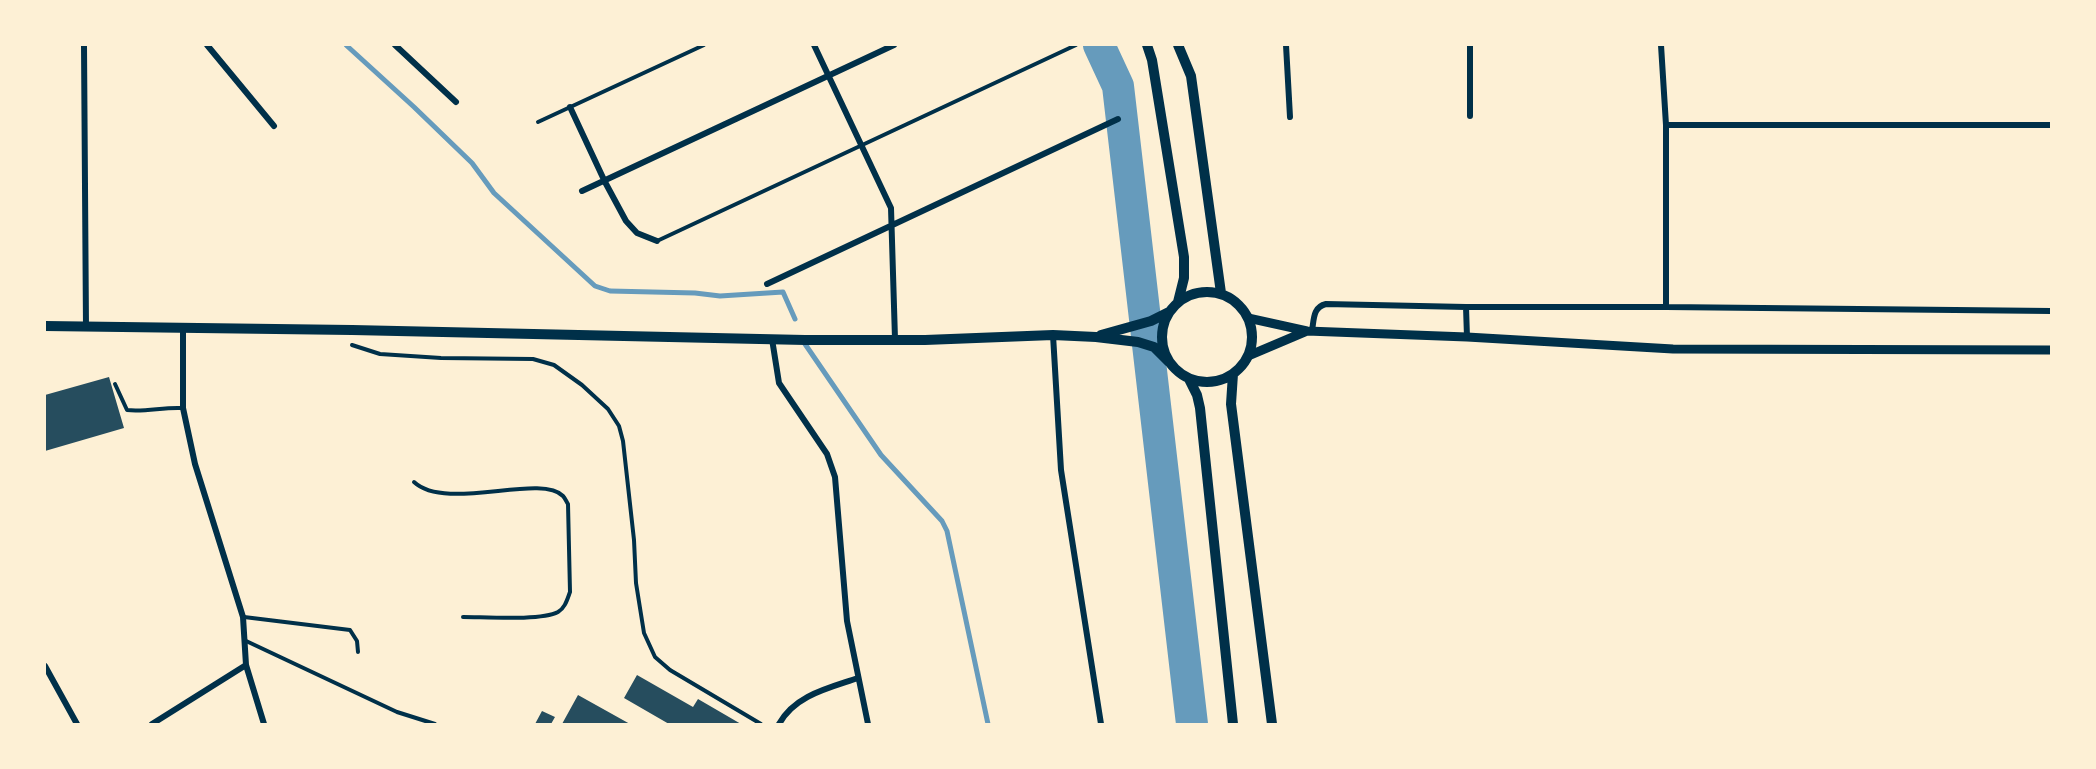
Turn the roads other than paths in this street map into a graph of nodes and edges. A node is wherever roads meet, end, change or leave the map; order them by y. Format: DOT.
graph roads {
  1 [pos="84,45"];
  2 [pos="207,45"];
  3 [pos="395,45"];
  4 [pos="704,45"];
  5 [pos="814,45"];
  6 [pos="894,45"];
  7 [pos="1076,45"];
  8 [pos="1147,45"];
  9 [pos="1178,45"];
  10 [pos="1286,45"];
  11 [pos="1470,45"];
  12 [pos="1661,45"];
  13 [pos="828,77"];
  14 [pos="456,102"];
  15 [pos="570,107"];
  16 [pos="1470,116"];
  17 [pos="1290,117"];
  18 [pos="1119,119"];
  19 [pos="538,122"];
  20 [pos="1666,125"];
  21 [pos="2051,125"];
  22 [pos="274,126"];
  23 [pos="862,145"];
  24 [pos="605,182"];
  25 [pos="582,192"];
  26 [pos="892,225"];
  27 [pos="657,241"];
  28 [pos="767,284"];
  29 [pos="1221,293"];
  30 [pos="1178,302"];
  31 [pos="1466,307"];
  32 [pos="1666,307"];
  33 [pos="2051,311"];
  34 [pos="1169,312"];
  35 [pos="1248,318"];
  36 [pos="45,326"];
  37 [pos="86,328"];
  38 [pos="183,329"];
  39 [pos="1309,331"];
  40 [pos="1053,335"];
  41 [pos="1096,337"];
  42 [pos="1467,337"];
  43 [pos="772,339"];
  44 [pos="895,339"];
  45 [pos="352,345"];
  46 [pos="2051,350"];
  47 [pos="1248,356"];
  48 [pos="1169,362"];
  49 [pos="1233,374"];
  50 [pos="1189,378"];
  51 [pos="115,384"];
  52 [pos="183,408"];
  53 [pos="414,482"];
  54 [pos="243,617"];
  55 [pos="463,617"];
  56 [pos="244,640"];
  57 [pos="358,652"];
  58 [pos="246,665"];
  59 [pos="45,666"];
  60 [pos="858,678"];
  61 [pos="77,724"];
  62 [pos="152,724"];
  63 [pos="264,724"];
  64 [pos="435,724"];
  65 [pos="761,724"];
  66 [pos="779,724"];
  67 [pos="868,724"];
  68 [pos="1101,724"];
  69 [pos="1233,724"];
  70 [pos="1272,724"];
  1 -- 37 [label="street"];
  2 -- 22 [label="street"];
  3 -- 14 [label="street"];
  4 -- 15 [label="lane"];
  5 -- 13 [label="street"];
  6 -- 13 [label="street"];
  7 -- 23 [label="lane"];
  8 -- 30 [label="main road"];
  9 -- 29 [label="main road"];
  10 -- 17 [label="street"];
  11 -- 16 [label="street"];
  12 -- 20 [label="street"];
  13 -- 23 [label="street"];
  13 -- 24 [label="street"];
  15 -- 19 [label="lane"];
  15 -- 24 [label="street"];
  18 -- 26 [label="street"];
  20 -- 21 [label="street"];
  20 -- 32 [label="street"];
  23 -- 26 [label="street"];
  23 -- 27 [label="lane"];
  24 -- 25 [label="street"];
  24 -- 27 [label="street"];
  26 -- 28 [label="street"];
  26 -- 44 [label="street"];
  29 -- 30 [label="main road"];
  29 -- 35 [label="main road"];
  30 -- 34 [label="main road"];
  31 -- 32 [label="street"];
  31 -- 39 [label="street"];
  31 -- 42 [label="street"];
  32 -- 33 [label="street"];
  34 -- 41 [label="main road"];
  34 -- 48 [label="main road"];
  35 -- 39 [label="street"];
  35 -- 47 [label="main road"];
  36 -- 37 [label="main road"];
  37 -- 38 [label="main road"];
  38 -- 43 [label="main road"];
  38 -- 52 [label="street"];
  39 -- 42 [label="street"];
  39 -- 47 [label="street"];
  40 -- 41 [label="main road"];
  40 -- 44 [label="main road"];
  40 -- 68 [label="street"];
  41 -- 48 [label="main road"];
  42 -- 46 [label="street"];
  43 -- 44 [label="main road"];
  43 -- 60 [label="street"];
  45 -- 65 [label="lane"];
  47 -- 49 [label="main road"];
  48 -- 50 [label="main road"];
  49 -- 50 [label="main road"];
  49 -- 70 [label="main road"];
  50 -- 69 [label="main road"];
  51 -- 52 [label="lane"];
  52 -- 54 [label="street"];
  53 -- 55 [label="lane"];
  54 -- 56 [label="street"];
  54 -- 57 [label="lane"];
  56 -- 58 [label="street"];
  56 -- 64 [label="lane"];
  58 -- 62 [label="street"];
  58 -- 63 [label="street"];
  59 -- 61 [label="street"];
  60 -- 66 [label="street"];
  60 -- 67 [label="street"];
}
